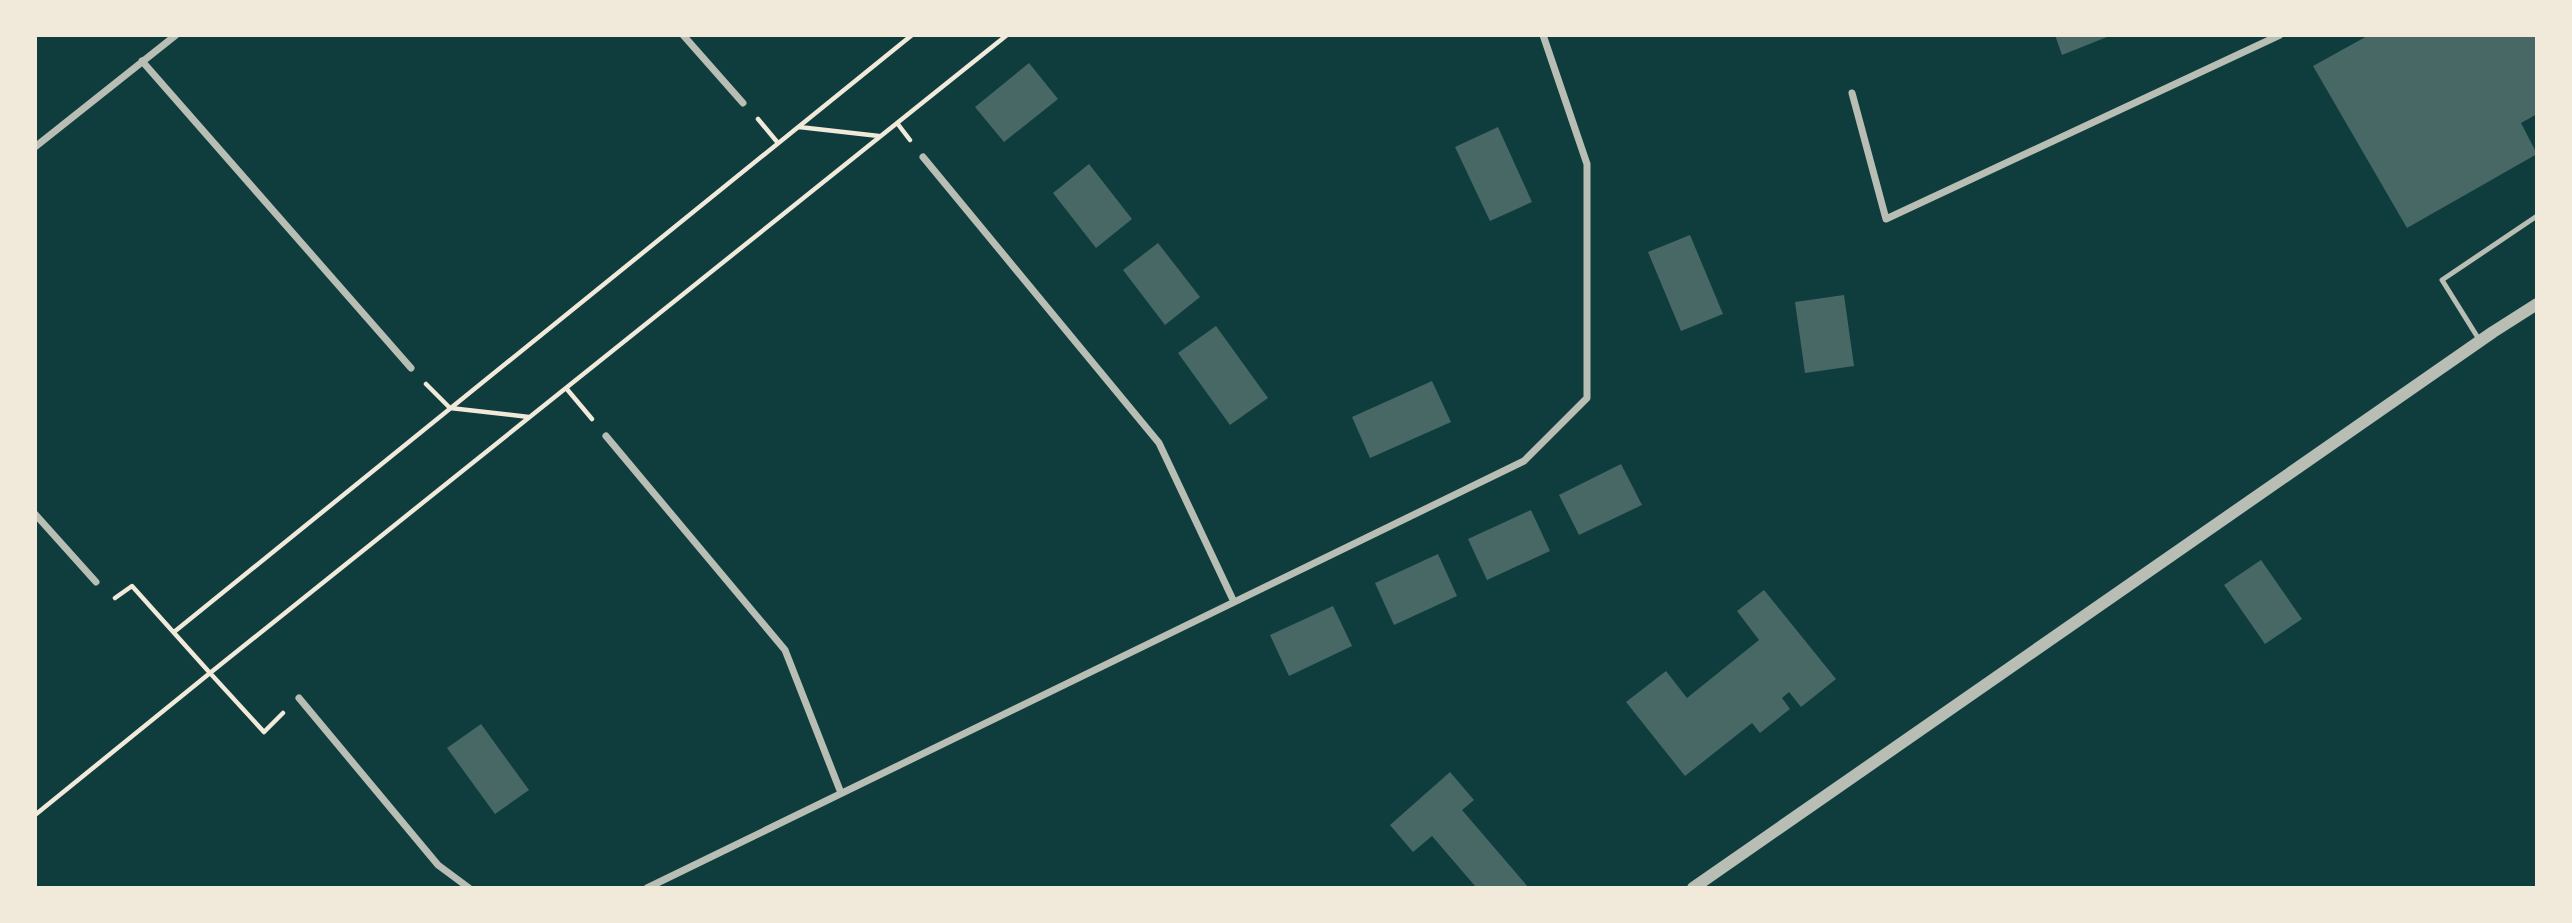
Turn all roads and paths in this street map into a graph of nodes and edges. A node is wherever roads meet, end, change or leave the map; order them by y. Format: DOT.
graph roads {
  1 [pos="176,35"];
  2 [pos="683,35"];
  3 [pos="912,35"];
  4 [pos="1007,35"];
  5 [pos="1543,35"];
  6 [pos="2280,35"];
  7 [pos="142,61"];
  8 [pos="1852,93"];
  9 [pos="743,103"];
  10 [pos="799,127"];
  11 [pos="880,136"];
  12 [pos="778,143"];
  13 [pos="35,147"];
  14 [pos="923,158"];
  15 [pos="2537,216"];
  16 [pos="2537,304"];
  17 [pos="2480,341"];
  18 [pos="411,368"];
  19 [pos="566,388"];
  20 [pos="450,408"];
  21 [pos="529,417"];
  22 [pos="606,436"];
  23 [pos="35,514"];
  24 [pos="96,582"];
  25 [pos="1234,602"];
  26 [pos="174,632"];
  27 [pos="209,673"];
  28 [pos="299,698"];
  29 [pos="841,793"];
  30 [pos="35,815"];
  31 [pos="469,888"];
  32 [pos="647,888"];
  33 [pos="1693,888"];
  1 -- 7 [label="street"];
  2 -- 9 [label="street"];
  3 -- 10 [label="path"];
  4 -- 11 [label="path"];
  5 -- 25 [label="street"];
  6 -- 8 [label="street"];
  7 -- 13 [label="street"];
  7 -- 18 [label="street"];
  9 -- 12 [label="path"];
  10 -- 11 [label="path"];
  10 -- 12 [label="path"];
  11 -- 19 [label="path"];
  12 -- 20 [label="path"];
  14 -- 25 [label="street"];
  15 -- 17 [label="lane"];
  16 -- 17 [label="street"];
  17 -- 33 [label="street"];
  18 -- 20 [label="path"];
  19 -- 21 [label="path"];
  19 -- 22 [label="path"];
  20 -- 21 [label="path"];
  20 -- 26 [label="path"];
  21 -- 27 [label="path"];
  22 -- 29 [label="street"];
  23 -- 24 [label="street"];
  24 -- 26 [label="path"];
  25 -- 29 [label="street"];
  26 -- 27 [label="path"];
  27 -- 28 [label="path"];
  27 -- 30 [label="path"];
  28 -- 31 [label="street"];
  29 -- 32 [label="street"];
}
